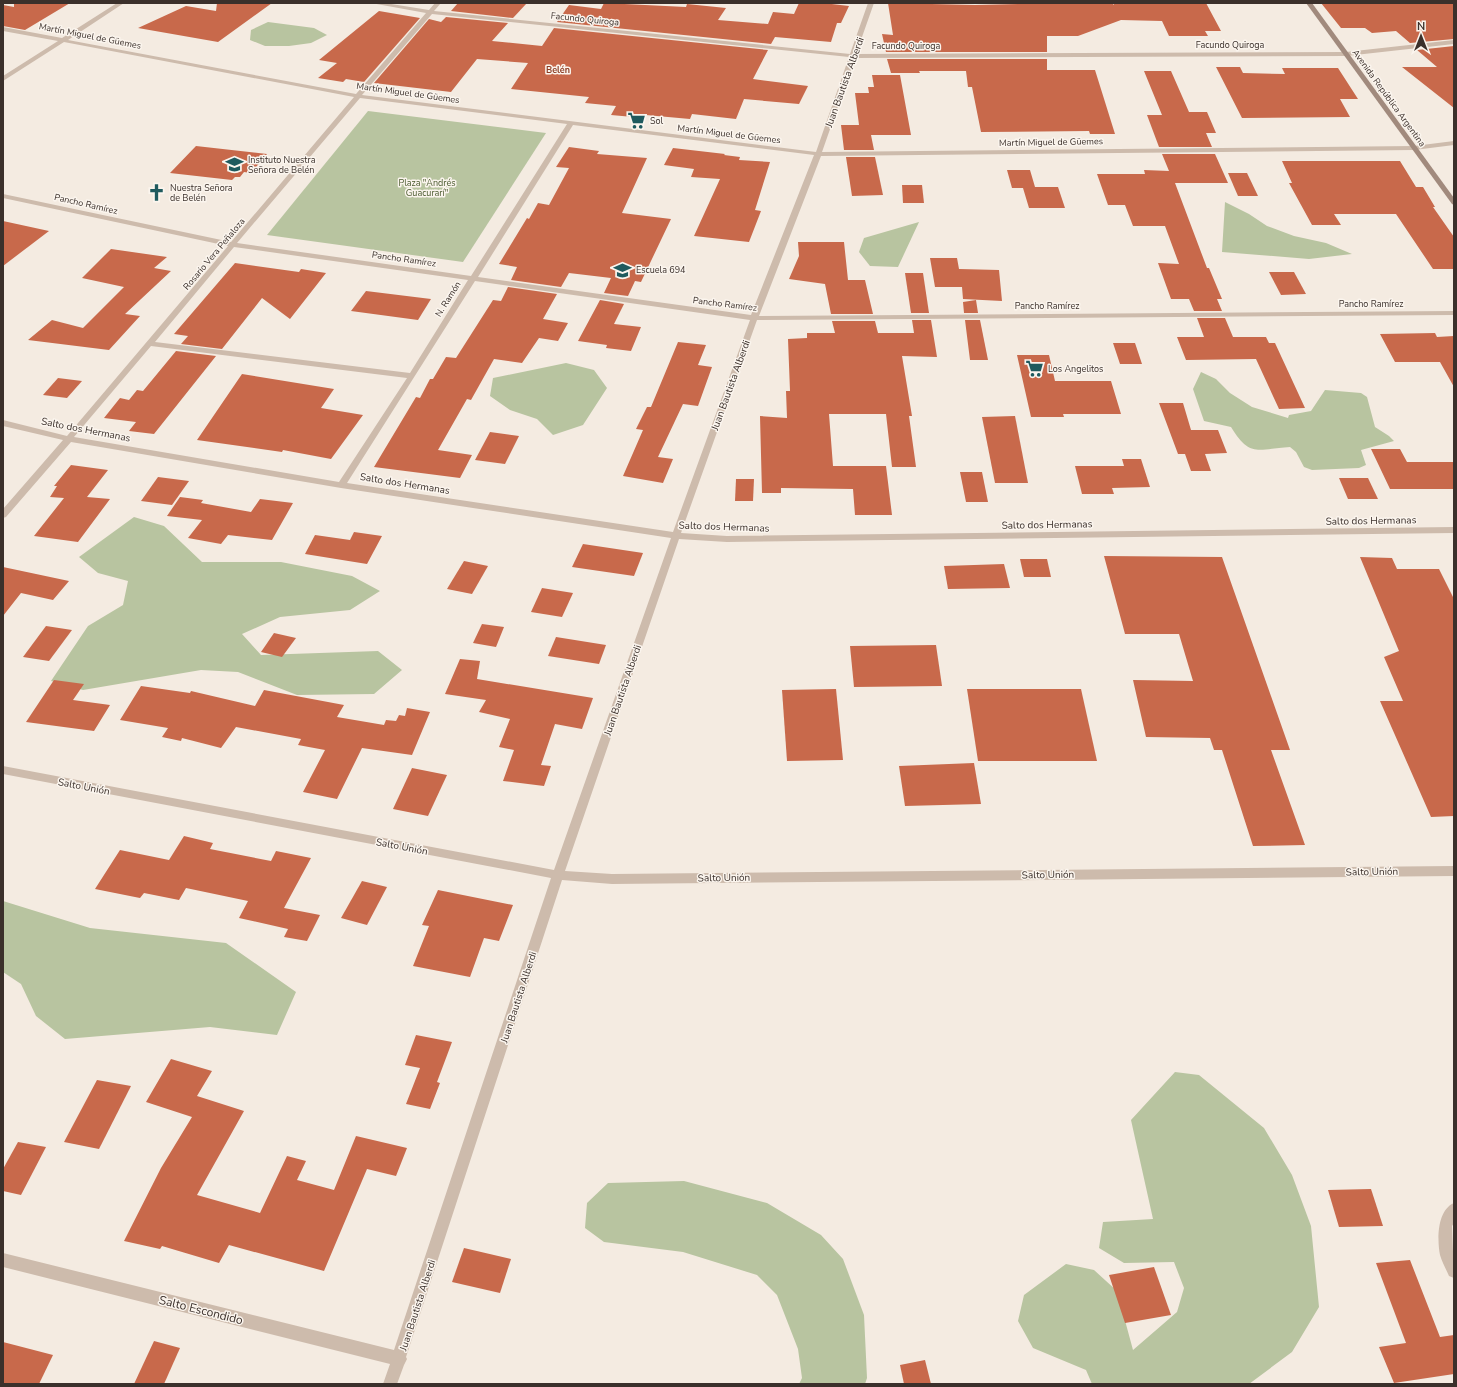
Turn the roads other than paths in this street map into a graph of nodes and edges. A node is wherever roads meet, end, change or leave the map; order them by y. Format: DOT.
graph roads {
  1 [pos="121,3"];
  2 [pos="374,3"];
  3 [pos="438,3"];
  4 [pos="871,3"];
  5 [pos="1309,3"];
  6 [pos="430,12"];
  7 [pos="3,28"];
  8 [pos="62,41"];
  9 [pos="1454,42"];
  10 [pos="1346,54"];
  11 [pos="853,56"];
  12 [pos="3,79"];
  13 [pos="357,96"];
  14 [pos="570,124"];
  15 [pos="1454,143"];
  16 [pos="1414,148"];
  17 [pos="818,154"];
  18 [pos="3,196"];
  19 [pos="1454,203"];
  20 [pos="233,245"];
  21 [pos="472,279"];
  22 [pos="1454,313"];
  23 [pos="754,318"];
  24 [pos="151,344"];
  25 [pos="412,376"];
  26 [pos="3,423"];
  27 [pos="69,439"];
  28 [pos="342,485"];
  29 [pos="3,515"];
  30 [pos="1454,530"];
  31 [pos="676,536"];
  32 [pos="3,770"];
  33 [pos="1454,871"];
  34 [pos="558,875"];
  35 [pos="1454,1210"];
  36 [pos="3,1260"];
  37 [pos="1454,1271"];
  38 [pos="400,1359"];
  39 [pos="390,1384"];
  1 -- 8 [label="street"];
  2 -- 6 [label="street, Facundo Quiroga"];
  3 -- 6 [label="street, Rosario Vera Peñaloza"];
  4 -- 11 [label="street, Juan Bautista Alberdi"];
  5 -- 10 [label="main road, Avenida República Argentina"];
  6 -- 11 [label="street, Facundo Quiroga"];
  6 -- 13 [label="street, Rosario Vera Peñaloza"];
  7 -- 8 [label="street, Martín Miguel de Güemes"];
  8 -- 12 [label="street"];
  8 -- 13 [label="street, Martín Miguel de Güemes"];
  9 -- 10 [label="street, Facundo Quiroga"];
  10 -- 11 [label="street, Facundo Quiroga"];
  10 -- 16 [label="main road, Avenida República Argentina"];
  11 -- 17 [label="street, Juan Bautista Alberdi"];
  13 -- 14 [label="street, Martín Miguel de Güemes"];
  13 -- 20 [label="street, Rosario Vera Peñaloza"];
  14 -- 17 [label="street, Martín Miguel de Güemes"];
  14 -- 21 [label="street, N. Ramón"];
  15 -- 16 [label="street, Martín Miguel de Güemes"];
  16 -- 17 [label="street, Martín Miguel de Güemes"];
  16 -- 19 [label="main road, Avenida República Argentina"];
  17 -- 23 [label="street, Juan Bautista Alberdi"];
  18 -- 20 [label="street, Pancho Ramírez"];
  20 -- 21 [label="street, Pancho Ramírez"];
  20 -- 24 [label="street, Rosario Vera Peñaloza"];
  21 -- 23 [label="street, Pancho Ramírez"];
  21 -- 25 [label="street, N. Ramón"];
  22 -- 23 [label="street, Pancho Ramírez"];
  23 -- 31 [label="street, Juan Bautista Alberdi"];
  24 -- 25 [label="street"];
  24 -- 27 [label="street, Rosario Vera Peñaloza"];
  25 -- 28 [label="street, N. Ramón"];
  26 -- 27 [label="street, Salto dos Hermanas"];
  27 -- 28 [label="street, Salto dos Hermanas"];
  27 -- 29 [label="street, Rosario Vera Peñaloza"];
  28 -- 31 [label="street, Salto dos Hermanas"];
  30 -- 31 [label="street, Salto dos Hermanas"];
  31 -- 34 [label="street, Juan Bautista Alberdi"];
  32 -- 34 [label="street, Salto Unión"];
  33 -- 34 [label="street, Salto Unión"];
  34 -- 38 [label="street, Juan Bautista Alberdi"];
  35 -- 37 [label="street"];
  36 -- 38 [label="street, Salto Escondido"];
  38 -- 39 [label="street, Juan Bautista Alberdi"];
}
